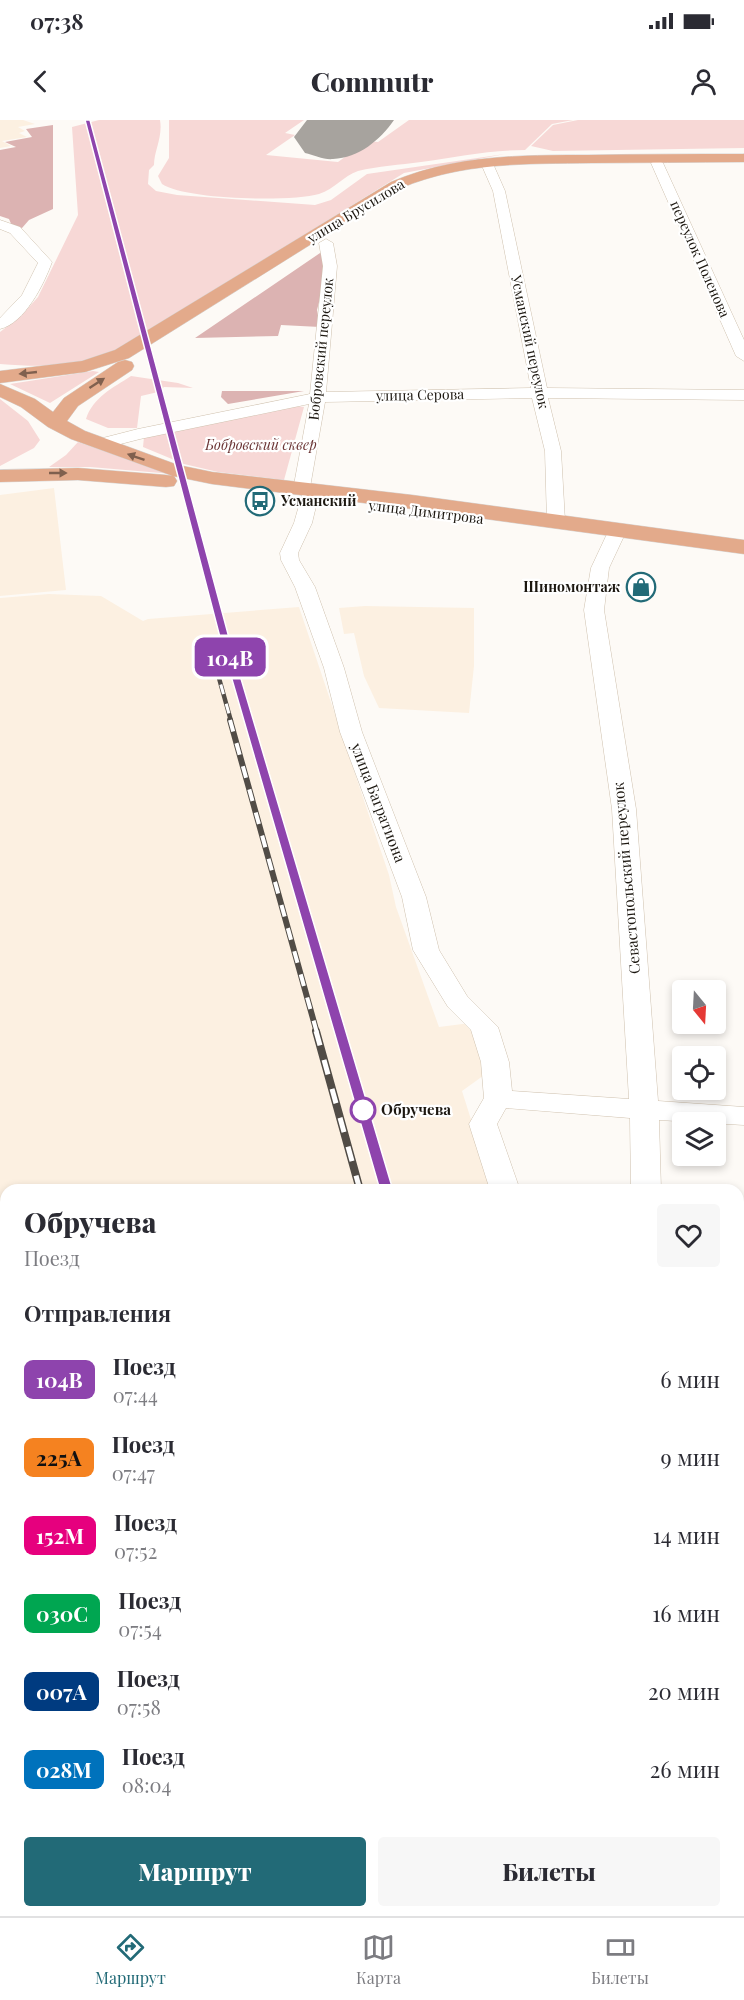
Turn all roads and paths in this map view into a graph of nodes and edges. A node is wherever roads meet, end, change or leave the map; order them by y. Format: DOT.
graph roads {
  1 [pos="744,160"];
  2 [pos="657,163"];
  3 [pos="488,166"];
  4 [pos="0,224"];
  5 [pos="326,243"];
  6 [pos="0,325"];
  7 [pos="744,356"];
  8 [pos="0,376"];
  9 [pos="0,390"];
  10 [pos="538,393"];
  11 [pos="744,395"];
  12 [pos="318,397"];
  13 [pos="56,424"];
  14 [pos="101,444"];
  15 [pos="0,475"];
  16 [pos="305,494"];
  17 [pos="556,521"];
  18 [pos="615,536"];
  19 [pos="744,547"];
  20 [pos="744,554"];
  21 [pos="498,1098"];
  22 [pos="644,1110"];
  23 [pos="744,1116"];
  24 [pos="503,1184"];
  25 [pos="646,1184"];
  1 -- 2 [label="main road, улица Брусилова"];
  1 -- 8 [label="main road, улица Брусилова, one-way"];
  2 -- 3 [label="main road, улица Брусилова"];
  2 -- 7 [label="street, переулок Поленова"];
  3 -- 5 [label="main road, улица Брусилова"];
  3 -- 10 [label="street, Усманский переулок"];
  4 -- 6 [label="street"];
  5 -- 12 [label="street, Бобровский переулок"];
  13 -- 5 [label="main road, улица Брусилова, one-way"];
  9 -- 13 [label="main road, улица Димитрова"];
  10 -- 11 [label="street, улица Серова"];
  10 -- 12 [label="street, улица Серова"];
  10 -- 17 [label="street, Усманский переулок"];
  12 -- 14 [label="street, улица Серова"];
  12 -- 16 [label="street, Бобровский переулок"];
  13 -- 14 [label="main road, улица Димитрова"];
  13 -- 15 [label="main road, улица Димитрова"];
  16 -- 14 [label="main road, улица Димитрова, one-way"];
  15 -- 16 [label="main road, улица Димитрова, one-way"];
  16 -- 17 [label="main road, улица Димитрова"];
  16 -- 18 [label="main road, улица Димитрова"];
  16 -- 21 [label="street, улица Багратиона"];
  17 -- 19 [label="main road, улица Димитрова"];
  18 -- 20 [label="main road, улица Димитрова"];
  18 -- 22 [label="street, Севастопольский переулок"];
  21 -- 22 [label="street"];
  21 -- 24 [label="street"];
  22 -- 23 [label="street"];
  22 -- 25 [label="street, Севастопольский переулок"];
}
